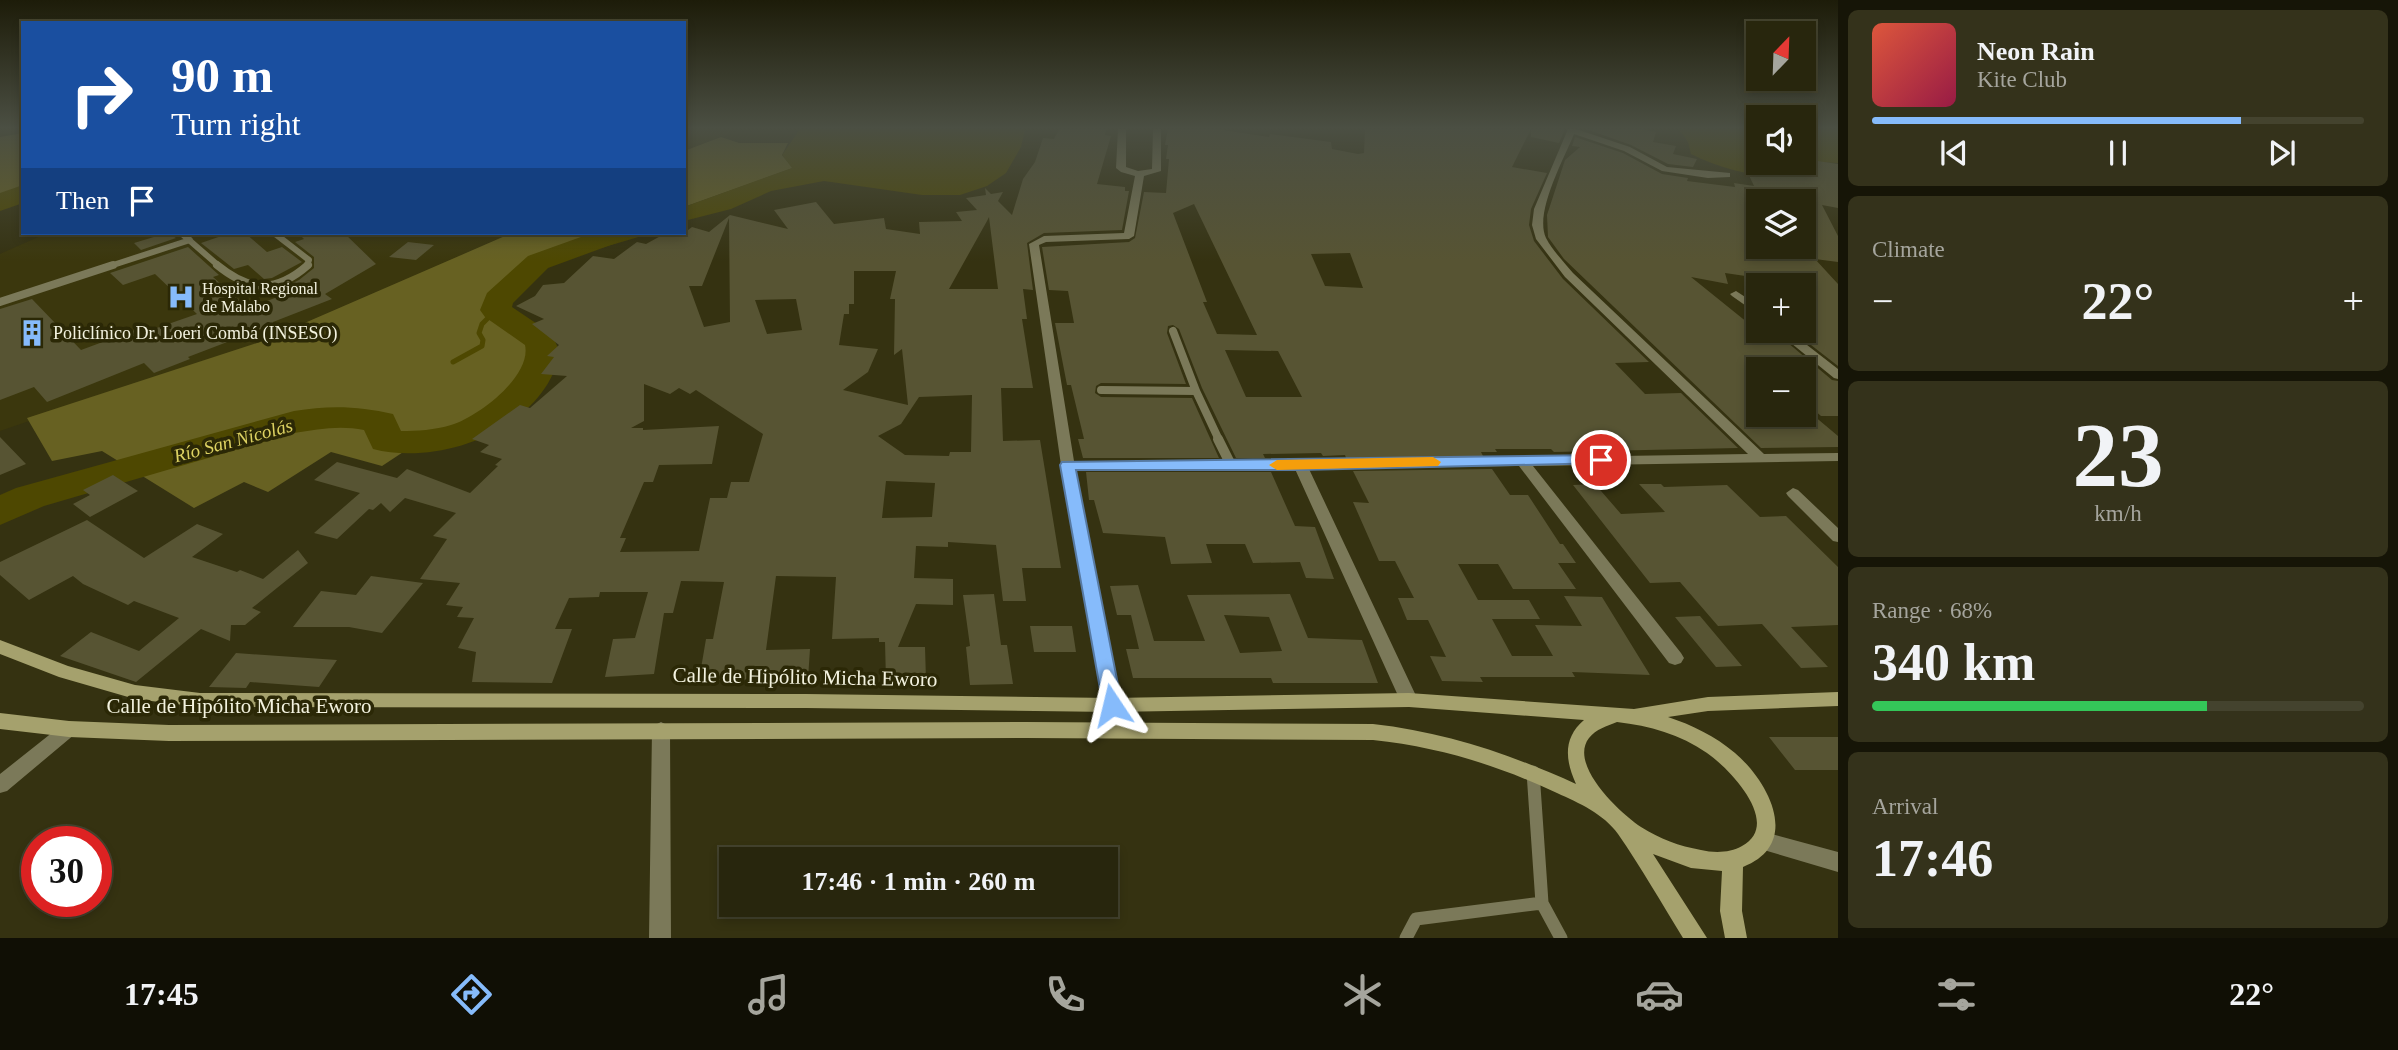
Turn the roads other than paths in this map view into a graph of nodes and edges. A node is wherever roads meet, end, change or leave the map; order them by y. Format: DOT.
graph roads {
  1 [pos="1132,173"];
  2 [pos="1140,173"];
  3 [pos="1554,173"];
  4 [pos="1692,173"];
  5 [pos="1727,175"];
  6 [pos="184,235"];
  7 [pos="277,235"];
  8 [pos="190,240"];
  9 [pos="1736,294"];
  10 [pos="0,302"];
  11 [pos="1746,302"];
  12 [pos="1173,331"];
  13 [pos="1797,343"];
  14 [pos="1838,375"];
  15 [pos="1101,390"];
  16 [pos="1196,391"];
  17 [pos="1838,457"];
  18 [pos="1760,458"];
  19 [pos="1522,461"];
  20 [pos="1068,465"];
  21 [pos="1231,465"];
  22 [pos="1300,465"];
  23 [pos="1793,493"];
  24 [pos="1838,537"];
  25 [pos="0,647"];
  26 [pos="1675,658"];
  27 [pos="1838,699"];
  28 [pos="1409,700"];
  29 [pos="1112,705"];
  30 [pos="1625,715"];
  31 [pos="0,721"];
  32 [pos="69,729"];
  33 [pos="661,730"];
  34 [pos="1533,772"];
  35 [pos="0,785"];
  36 [pos="1599,804"];
  37 [pos="1622,825"];
  38 [pos="1764,841"];
  39 [pos="1732,861"];
  40 [pos="1838,862"];
  41 [pos="1542,903"];
  42 [pos="660,938"];
  43 [pos="1406,938"];
  44 [pos="1561,938"];
  45 [pos="1696,938"];
  46 [pos="1736,938"];
  1 -- 2 [label="street"];
  2 -- 20 [label="street"];
  3 -- 18 [label="street"];
  4 -- 5 [label="street"];
  6 -- 8 [label="lane"];
  7 -- 8 [label="lane"];
  8 -- 10 [label="lane"];
  9 -- 11 [label="street"];
  12 -- 16 [label="lane"];
  13 -- 14 [label="street"];
  15 -- 16 [label="lane"];
  16 -- 21 [label="lane"];
  17 -- 18 [label="street"];
  18 -- 19 [label="street"];
  19 -- 22 [label="street"];
  19 -- 26 [label="street"];
  20 -- 21 [label="street"];
  20 -- 29 [label="street"];
  21 -- 22 [label="street"];
  22 -- 28 [label="street"];
  23 -- 24 [label="street"];
  25 -- 29 [label="main road, Calle de Hipólito Micha Eworo"];
  27 -- 30 [label="main road"];
  28 -- 29 [label="main road, Calle de Hipólito Micha Eworo"];
  28 -- 30 [label="main road, Calle de Hipólito Micha Eworo"];
  30 -- 36 [label="main road"];
  30 -- 38 [label="main road"];
  31 -- 32 [label="main road, Calle de Hipólito Micha Eworo"];
  32 -- 33 [label="main road, Calle de Hipólito Micha Eworo"];
  32 -- 35 [label="street"];
  33 -- 34 [label="main road, Calle de Hipólito Micha Eworo"];
  33 -- 42 [label="street"];
  34 -- 36 [label="main road, Calle de Hipólito Micha Eworo"];
  34 -- 41 [label="lane"];
  36 -- 37 [label="main road"];
  37 -- 39 [label="main road"];
  37 -- 45 [label="main road"];
  38 -- 39 [label="main road"];
  38 -- 40 [label="street"];
  39 -- 46 [label="main road"];
  41 -- 43 [label="lane"];
  41 -- 44 [label="lane"];
}
